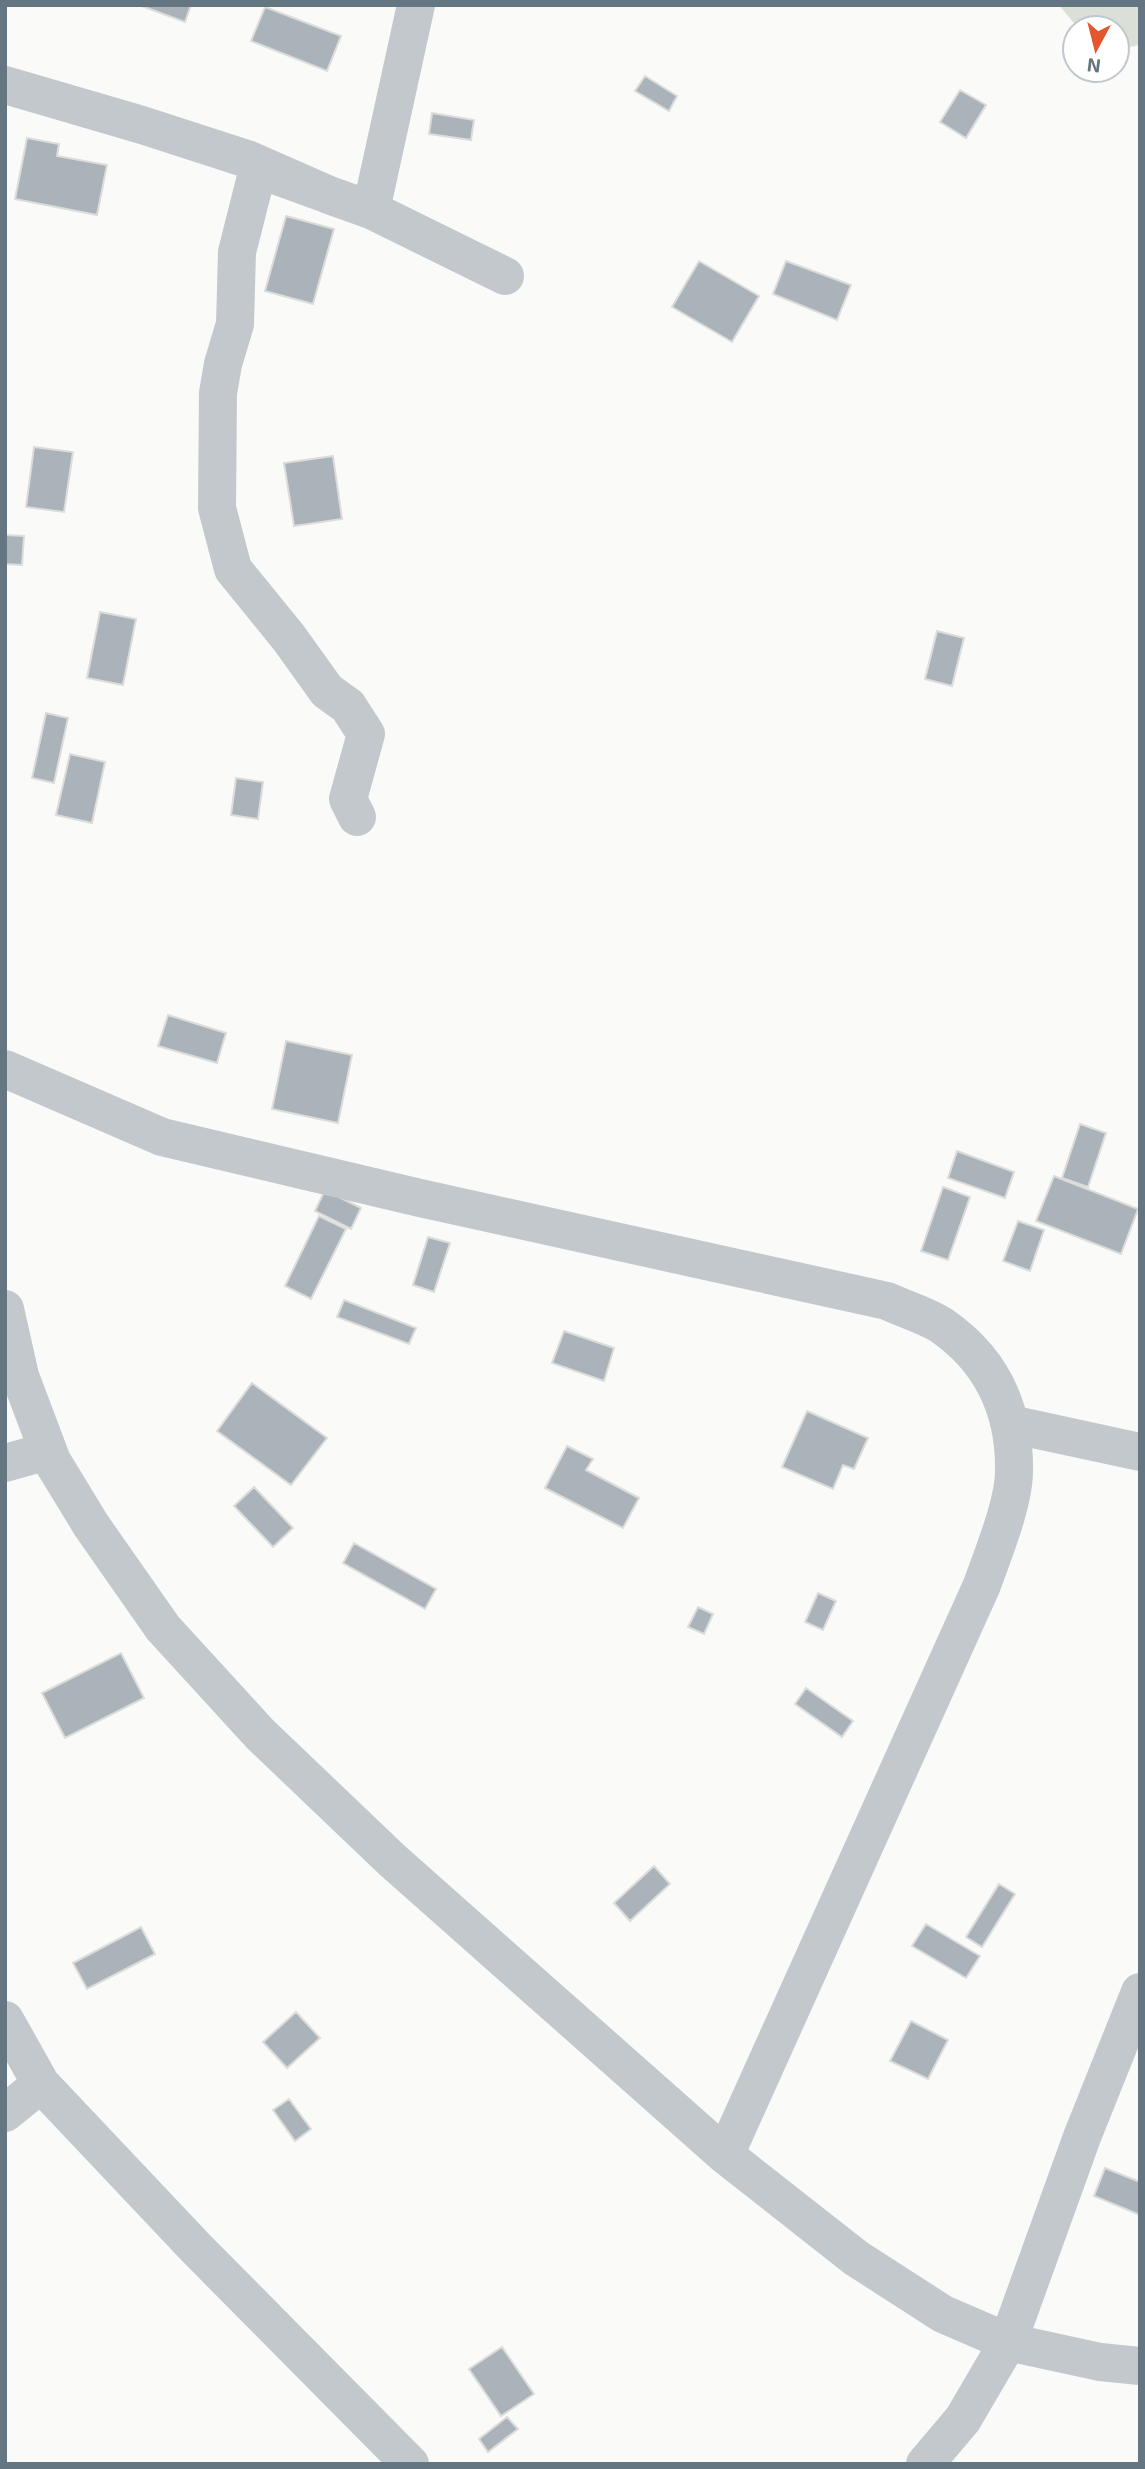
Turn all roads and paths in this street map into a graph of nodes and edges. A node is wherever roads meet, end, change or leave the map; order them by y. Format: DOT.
graph roads {
  1 [pos="416,5"];
  2 [pos="5,85"];
  3 [pos="329,195"];
  4 [pos="371,210"];
  5 [pos="505,276"];
  6 [pos="356,817"];
  7 [pos="5,1069"];
  8 [pos="5,1309"];
  9 [pos="1010,1424"];
  10 [pos="48,1451"];
  11 [pos="1140,1452"];
  12 [pos="5,1463"];
  13 [pos="1140,1992"];
  14 [pos="5,2020"];
  15 [pos="41,2084"];
  16 [pos="5,2113"];
  17 [pos="725,2155"];
  18 [pos="1008,2342"];
  19 [pos="1140,2365"];
  20 [pos="410,2464"];
  21 [pos="925,2464"];
  1 -- 4 [label="street"];
  2 -- 3 [label="street"];
  3 -- 4 [label="street"];
  3 -- 6 [label="street"];
  4 -- 5 [label="street"];
  7 -- 9 [label="street"];
  8 -- 10 [label="street"];
  9 -- 11 [label="street"];
  9 -- 17 [label="street"];
  10 -- 12 [label="street"];
  10 -- 17 [label="street"];
  13 -- 18 [label="street"];
  14 -- 15 [label="street"];
  15 -- 16 [label="street"];
  15 -- 20 [label="street"];
  17 -- 18 [label="street"];
  18 -- 19 [label="street"];
  18 -- 21 [label="street"];
}
